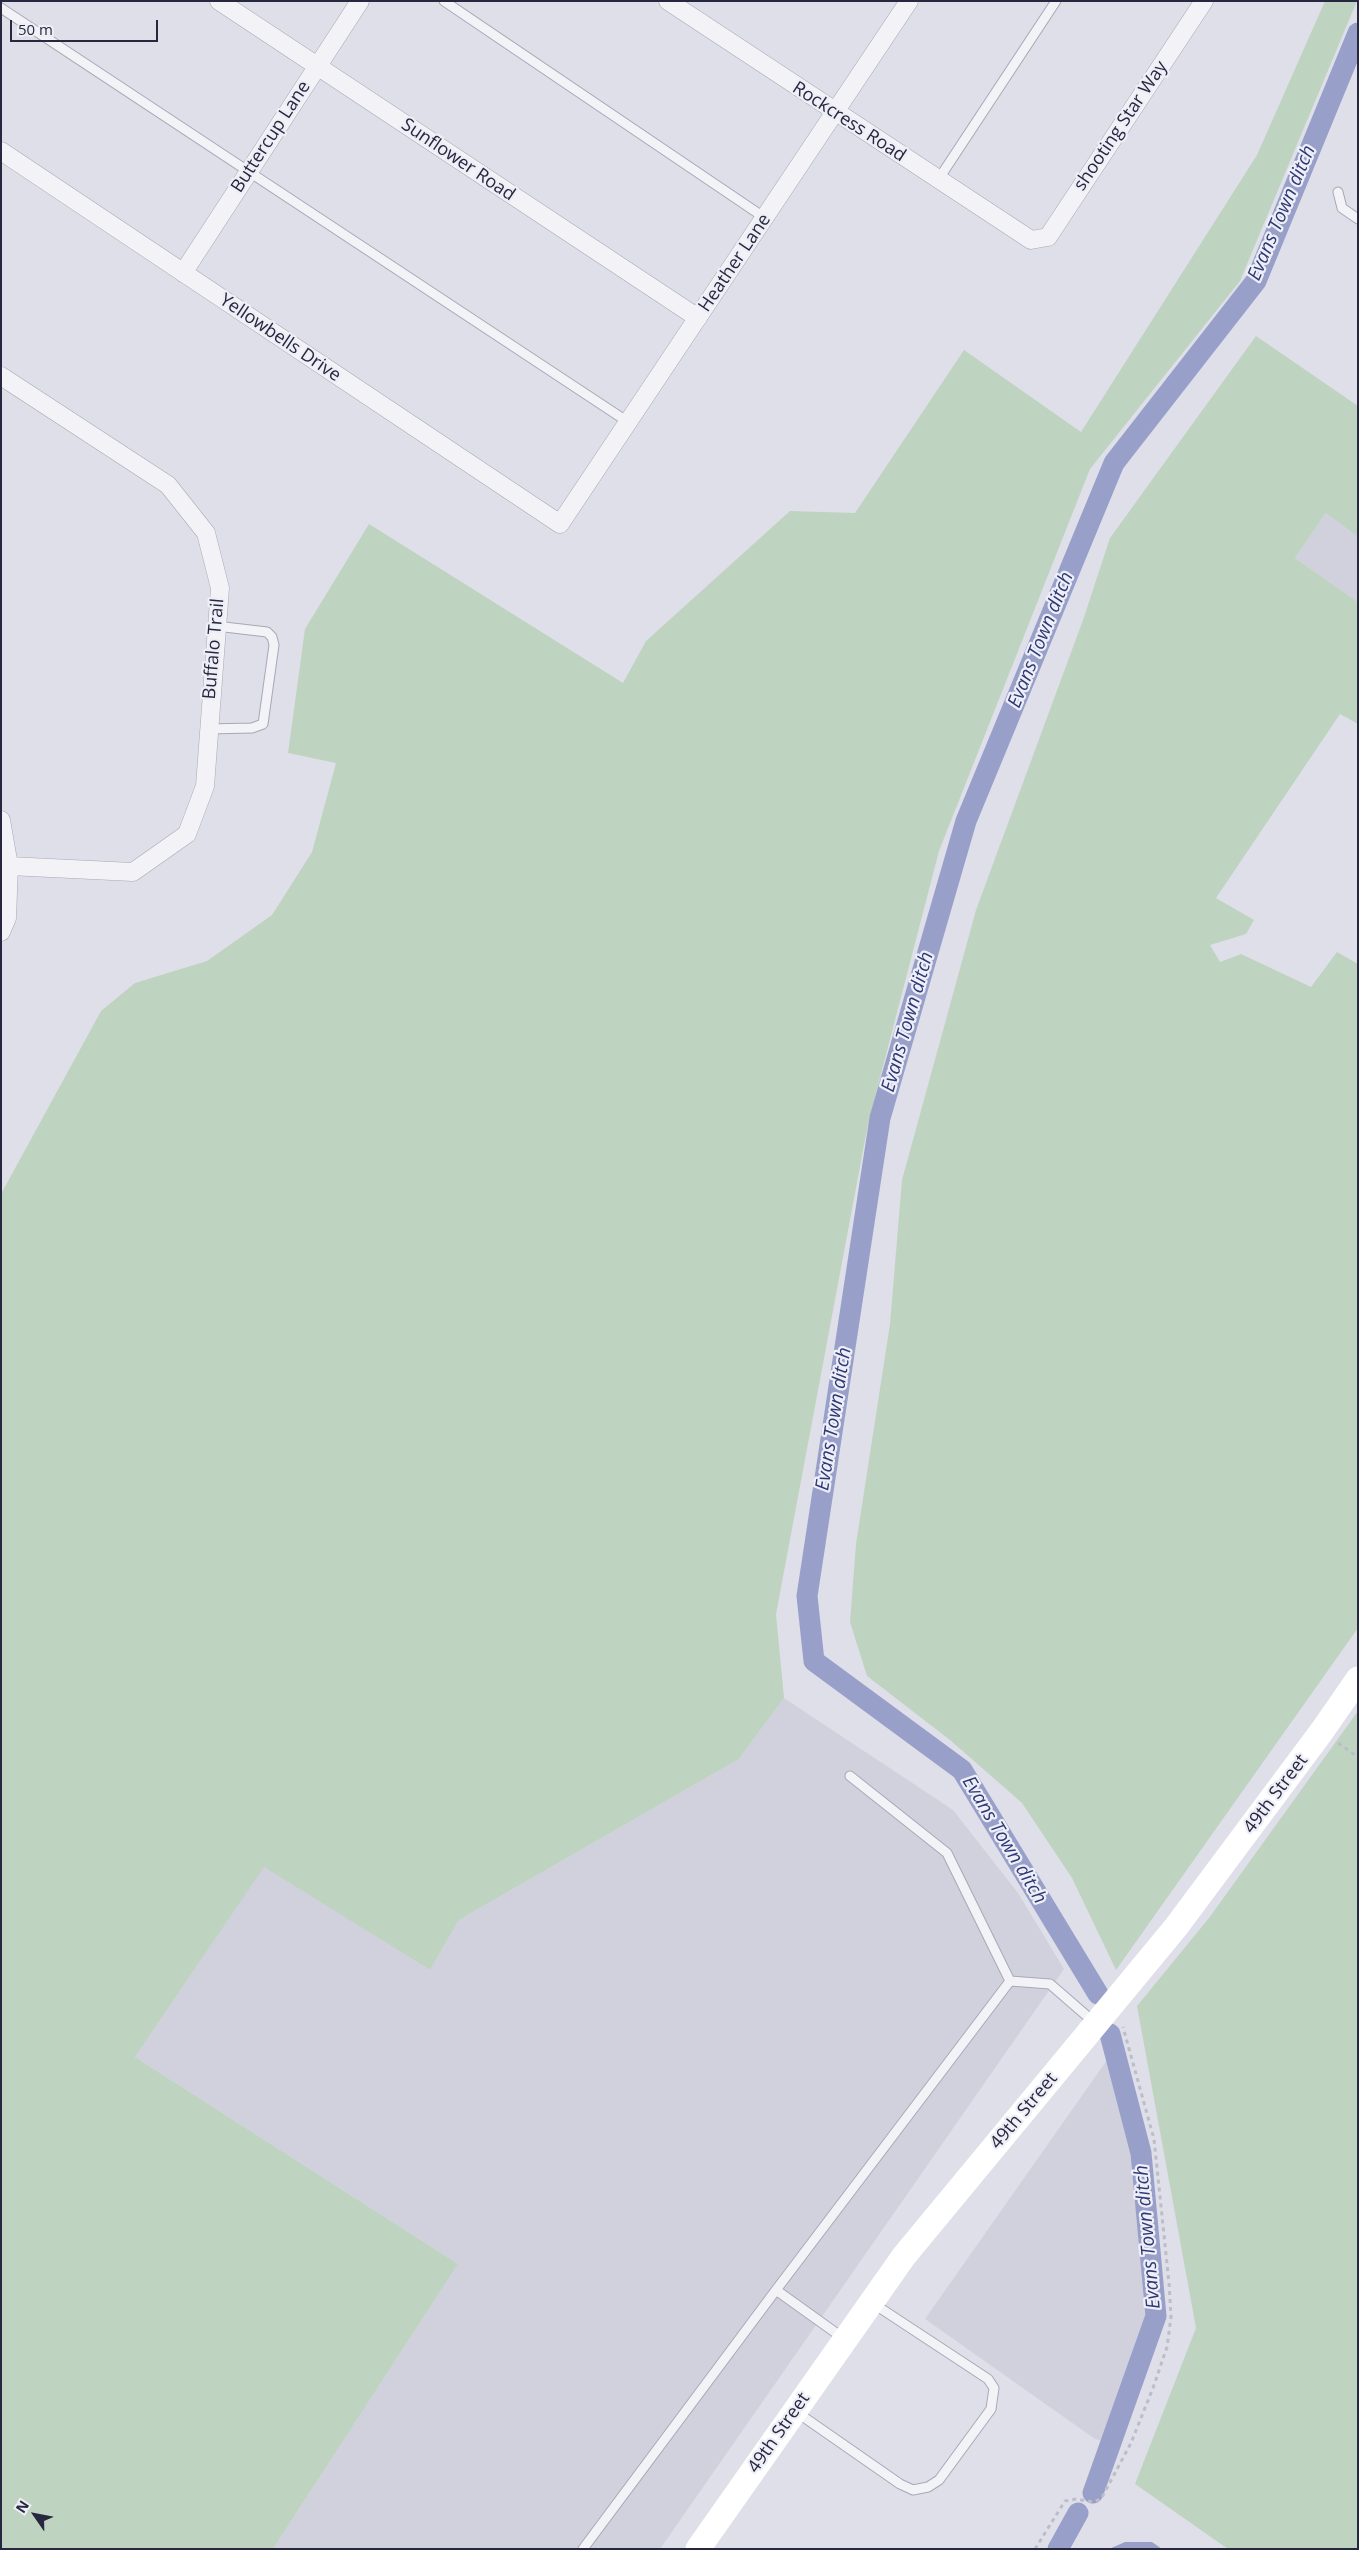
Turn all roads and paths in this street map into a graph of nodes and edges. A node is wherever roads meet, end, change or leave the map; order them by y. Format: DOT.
graph roads {
  1 [pos="219,1"];
  2 [pos="360,1"];
  3 [pos="444,1"];
  4 [pos="668,1"];
  5 [pos="1056,1"];
  6 [pos="1204,1"];
  7 [pos="907,2"];
  8 [pos="1,8"];
  9 [pos="317,66"];
  10 [pos="835,113"];
  11 [pos="1,151"];
  12 [pos="249,171"];
  13 [pos="938,180"];
  14 [pos="1338,192"];
  15 [pos="765,218"];
  16 [pos="1358,219"];
  17 [pos="1031,240"];
  18 [pos="183,273"];
  19 [pos="698,318"];
  20 [pos="1,376"];
  21 [pos="628,422"];
  22 [pos="560,524"];
  23 [pos="216,626"];
  24 [pos="208,729"];
  25 [pos="1,820"];
  26 [pos="9,866"];
  27 [pos="1,932"];
  28 [pos="1358,1679"];
  29 [pos="850,1776"];
  30 [pos="1010,1980"];
  31 [pos="1116,2000"];
  32 [pos="1096,2023"];
  33 [pos="776,2290"];
  34 [pos="871,2302"];
  35 [pos="845,2340"];
  36 [pos="794,2411"];
  37 [pos="583,2549"];
  38 [pos="698,2549"];
  39 [pos="1035,2549"];
  1 -- 9 [label="street, Sunflower Road"];
  2 -- 9 [label="street, Buttercup Lane"];
  3 -- 15 [label="lane"];
  4 -- 10 [label="street, Rockcress Road"];
  5 -- 13 [label="lane"];
  6 -- 17 [label="street, shooting Star Way"];
  7 -- 10 [label="street, Heather Lane"];
  8 -- 12 [label="lane"];
  9 -- 12 [label="street, Buttercup Lane"];
  9 -- 19 [label="street, Sunflower Road"];
  10 -- 13 [label="street, Rockcress Road"];
  10 -- 15 [label="street, Heather Lane"];
  11 -- 18 [label="street, Yellowbells Drive"];
  12 -- 18 [label="street, Buttercup Lane"];
  12 -- 21 [label="lane"];
  13 -- 17 [label="street, Rockcress Road"];
  14 -- 16 [label="lane"];
  15 -- 19 [label="street, Heather Lane"];
  18 -- 22 [label="street, Yellowbells Drive"];
  19 -- 21 [label="street, Heather Lane"];
  20 -- 23 [label="street, Buffalo Trail"];
  21 -- 22 [label="street, Heather Lane"];
  23 -- 24 [label="street, Buffalo Trail"];
  23 -- 24 [label="lane"];
  24 -- 26 [label="street, Buffalo Trail"];
  25 -- 26 [label="street"];
  26 -- 27 [label="street"];
  28 -- 31 [label="street, 49th Street"];
  29 -- 30 [label="lane"];
  30 -- 32 [label="lane"];
  30 -- 33 [label="lane"];
  31 -- 32 [label="street, 49th Street"];
  31 -- 39 [label="path"];
  32 -- 34 [label="street, 49th Street"];
  33 -- 35 [label="lane"];
  33 -- 37 [label="lane"];
  34 -- 35 [label="street, 49th Street"];
  34 -- 36 [label="lane"];
  35 -- 36 [label="street, 49th Street"];
  36 -- 38 [label="street, 49th Street"];
}
